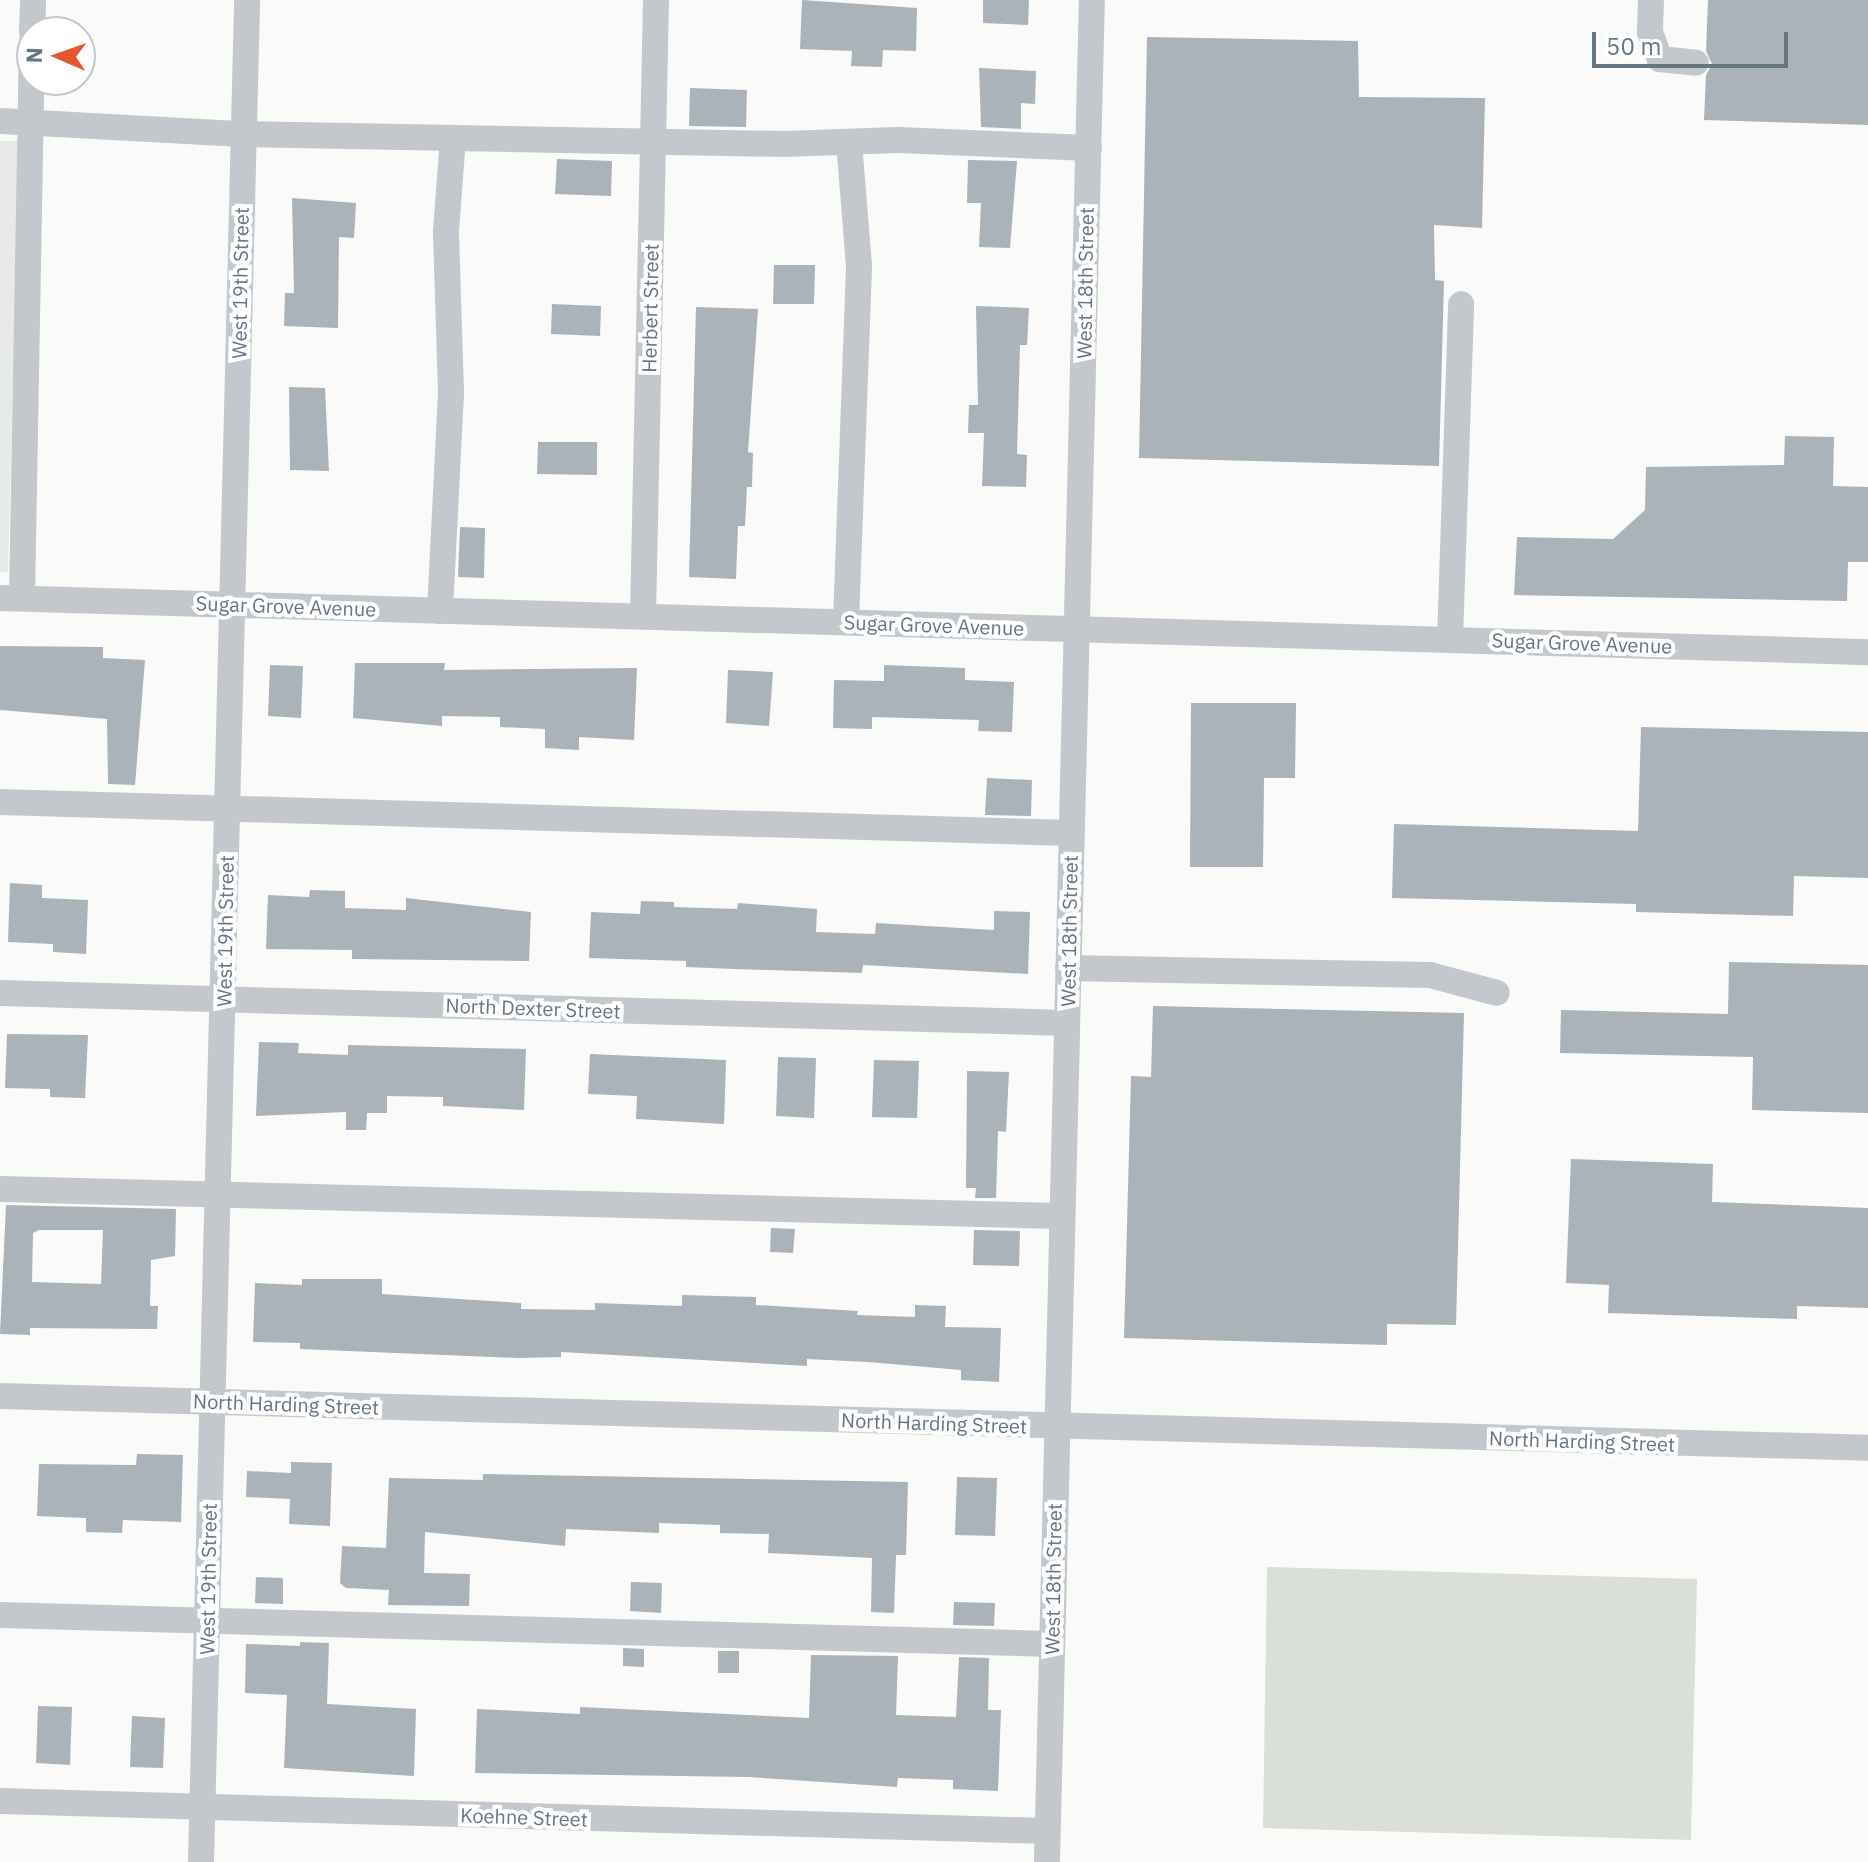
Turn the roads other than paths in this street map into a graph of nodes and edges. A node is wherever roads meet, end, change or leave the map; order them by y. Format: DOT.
graph roads {
  1 [pos="247,0"];
  2 [pos="656,0"];
  3 [pos="1092,0"];
  4 [pos="1651,0"];
  5 [pos="1696,63"];
  6 [pos="31,96"];
  7 [pos="0,121"];
  8 [pos="30,122"];
  9 [pos="243,134"];
  10 [pos="453,138"];
  11 [pos="653,141"];
  12 [pos="849,142"];
  13 [pos="1089,148"];
  14 [pos="1461,304"];
  15 [pos="11,598"];
  16 [pos="232,604"];
  17 [pos="440,611"];
  18 [pos="643,616"];
  19 [pos="846,622"];
  20 [pos="1076,629"];
  21 [pos="1450,640"];
  22 [pos="1868,652"];
  23 [pos="0,802"];
  24 [pos="227,806"];
  25 [pos="1071,833"];
  26 [pos="1068,968"];
  27 [pos="0,993"];
  28 [pos="1497,993"];
  29 [pos="223,1000"];
  30 [pos="1066,1023"];
  31 [pos="0,1189"];
  32 [pos="218,1195"];
  33 [pos="1061,1216"];
  34 [pos="0,1396"];
  35 [pos="213,1402"];
  36 [pos="1056,1426"];
  37 [pos="1868,1448"];
  38 [pos="0,1615"];
  39 [pos="207,1620"];
  40 [pos="1052,1644"];
  41 [pos="0,1801"];
  42 [pos="203,1808"];
  43 [pos="1048,1831"];
  44 [pos="201,1862"];
  45 [pos="1047,1862"];
  1 -- 9 [label="street, West 19th Street"];
  2 -- 11 [label="street, Herbert Street"];
  3 -- 13 [label="street, West 18th Street"];
  4 -- 5 [label="street"];
  6 -- 8 [label="street"];
  7 -- 8 [label="street"];
  8 -- 9 [label="street"];
  8 -- 15 [label="street"];
  9 -- 10 [label="street"];
  9 -- 16 [label="street, West 19th Street"];
  10 -- 11 [label="street"];
  10 -- 17 [label="street"];
  11 -- 12 [label="street"];
  11 -- 18 [label="street, Herbert Street"];
  12 -- 13 [label="street"];
  12 -- 19 [label="street"];
  13 -- 20 [label="street, West 18th Street"];
  14 -- 21 [label="street"];
  15 -- 16 [label="street, Sugar Grove Avenue"];
  16 -- 17 [label="street, Sugar Grove Avenue"];
  16 -- 24 [label="street, West 19th Street"];
  17 -- 18 [label="street, Sugar Grove Avenue"];
  18 -- 19 [label="street, Sugar Grove Avenue"];
  19 -- 20 [label="street, Sugar Grove Avenue"];
  20 -- 21 [label="street, Sugar Grove Avenue"];
  20 -- 25 [label="street, West 18th Street"];
  21 -- 22 [label="street, Sugar Grove Avenue"];
  23 -- 24 [label="street"];
  24 -- 25 [label="street"];
  24 -- 29 [label="street, West 19th Street"];
  25 -- 26 [label="street, West 18th Street"];
  26 -- 28 [label="street"];
  26 -- 30 [label="street, West 18th Street"];
  27 -- 29 [label="street, North Dexter Street"];
  29 -- 30 [label="street, North Dexter Street"];
  29 -- 32 [label="street, West 19th Street"];
  30 -- 33 [label="street, West 18th Street"];
  31 -- 32 [label="street"];
  32 -- 33 [label="street"];
  32 -- 35 [label="street, West 19th Street"];
  33 -- 36 [label="street, West 18th Street"];
  34 -- 35 [label="street, North Harding Street"];
  35 -- 36 [label="street, North Harding Street"];
  35 -- 39 [label="street, West 19th Street"];
  36 -- 37 [label="street, North Harding Street"];
  36 -- 40 [label="street, West 18th Street"];
  38 -- 39 [label="street"];
  39 -- 40 [label="street"];
  39 -- 42 [label="street, West 19th Street"];
  40 -- 43 [label="street, West 18th Street"];
  41 -- 42 [label="street, Koehne Street"];
  42 -- 43 [label="street, Koehne Street"];
  42 -- 44 [label="street, West 19th Street"];
  43 -- 45 [label="street, West 18th Street"];
}
